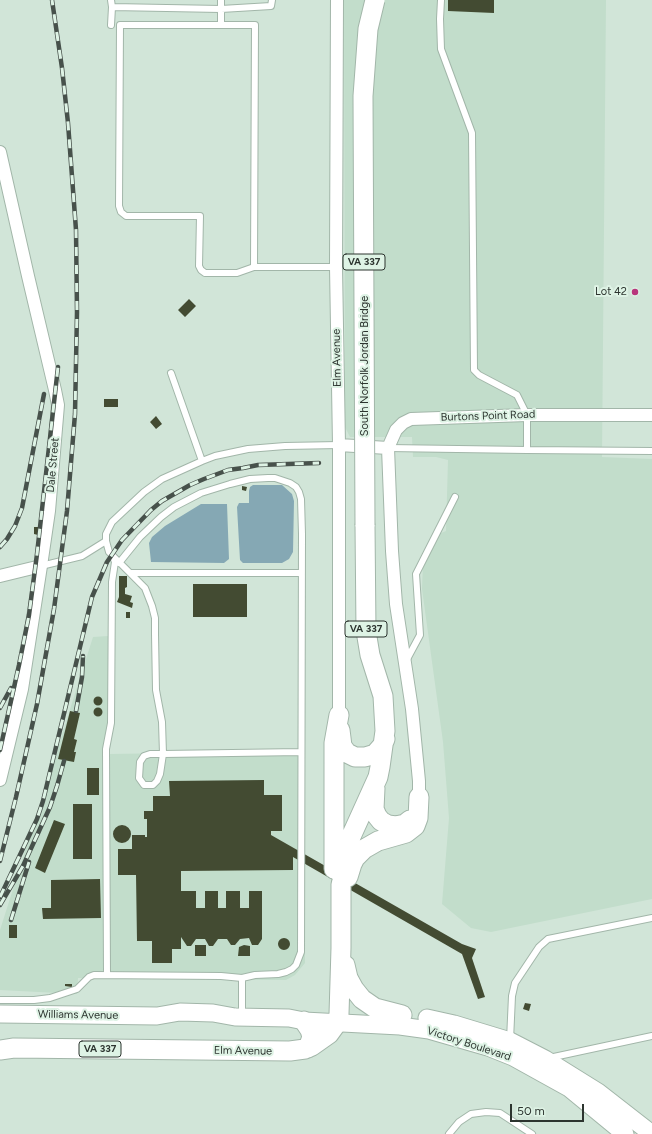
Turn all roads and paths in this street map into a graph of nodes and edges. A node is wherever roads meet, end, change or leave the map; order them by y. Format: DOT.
graph roads {
  1 [pos="111,0"];
  2 [pos="221,0"];
  3 [pos="272,0"];
  4 [pos="337,0"];
  5 [pos="374,0"];
  6 [pos="441,0"];
  7 [pos="112,7"];
  8 [pos="221,9"];
  9 [pos="111,25"];
  10 [pos="221,25"];
  11 [pos="0,152"];
  12 [pos="254,267"];
  13 [pos="336,267"];
  14 [pos="171,373"];
  15 [pos="527,415"];
  16 [pos="652,415"];
  17 [pos="339,445"];
  18 [pos="388,448"];
  19 [pos="527,450"];
  20 [pos="652,451"];
  21 [pos="202,461"];
  22 [pos="456,497"];
  23 [pos="106,542"];
  24 [pos="113,557"];
  25 [pos="119,562"];
  26 [pos="41,566"];
  27 [pos="130,573"];
  28 [pos="302,573"];
  29 [pos="0,576"];
  30 [pos="405,663"];
  31 [pos="339,715"];
  32 [pos="385,735"];
  33 [pos="301,752"];
  34 [pos="163,754"];
  35 [pos="378,777"];
  36 [pos="0,780"];
  37 [pos="419,796"];
  38 [pos="355,828"];
  39 [pos="388,838"];
  40 [pos="341,880"];
  41 [pos="652,918"];
  42 [pos="342,948"];
  43 [pos="107,975"];
  44 [pos="242,978"];
  45 [pos="0,1000"];
  46 [pos="0,1014"];
  47 [pos="402,1015"];
  48 [pos="239,1017"];
  49 [pos="338,1018"];
  50 [pos="297,1020"];
  51 [pos="652,1036"];
  52 [pos="510,1041"];
  53 [pos="308,1048"];
  54 [pos="0,1050"];
  55 [pos="524,1056"];
  56 [pos="545,1059"];
  57 [pos="449,1134"];
  58 [pos="532,1134"];
  59 [pos="625,1134"];
  60 [pos="652,1134"];
  1 -- 7 [label="lane"];
  2 -- 8 [label="lane"];
  3 -- 8 [label="lane"];
  4 -- 13 [label="street, Elm Avenue"];
  5 -- 32 [label="main road, South Norfolk Jordan Bridge / VA 337, bridge"];
  6 -- 15 [label="lane"];
  7 -- 8 [label="lane"];
  7 -- 9 [label="lane"];
  8 -- 10 [label="lane"];
  10 -- 12 [label="lane"];
  10 -- 12 [label="lane"];
  11 -- 26 [label="street, Dale Street"];
  12 -- 13 [label="lane"];
  13 -- 17 [label="street, Elm Avenue"];
  14 -- 21 [label="lane"];
  15 -- 16 [label="street, Burtons Point Road"];
  15 -- 18 [label="street, Burtons Point Road"];
  15 -- 19 [label="lane"];
  17 -- 18 [label="street"];
  17 -- 21 [label="lane"];
  17 -- 31 [label="street, Elm Avenue"];
  18 -- 19 [label="lane"];
  18 -- 30 [label="street"];
  19 -- 20 [label="lane"];
  21 -- 23 [label="lane"];
  22 -- 30 [label="lane"];
  23 -- 24 [label="lane"];
  23 -- 26 [label="lane"];
  24 -- 25 [label="lane"];
  24 -- 43 [label="lane"];
  25 -- 27 [label="lane"];
  25 -- 28 [label="lane"];
  26 -- 29 [label="street"];
  26 -- 36 [label="street, Dale Street"];
  27 -- 28 [label="lane"];
  27 -- 34 [label="lane"];
  28 -- 33 [label="lane"];
  30 -- 37 [label="street"];
  31 -- 32 [label="main road"];
  31 -- 40 [label="main road"];
  32 -- 35 [label="main road, VA 337"];
  33 -- 34 [label="lane"];
  33 -- 44 [label="lane"];
  34 -- 34 [label="lane"];
  35 -- 37 [label="main road"];
  35 -- 38 [label="main road, VA 337"];
  37 -- 39 [label="main road"];
  38 -- 39 [label="main road"];
  38 -- 40 [label="main road, VA 337"];
  39 -- 40 [label="main road"];
  40 -- 42 [label="main road"];
  41 -- 52 [label="lane"];
  42 -- 47 [label="main road"];
  42 -- 49 [label="main road"];
  43 -- 44 [label="lane"];
  43 -- 45 [label="lane"];
  44 -- 48 [label="lane"];
  46 -- 48 [label="main road, Williams Avenue"];
  47 -- 49 [label="main road, Victory Boulevard"];
  47 -- 52 [label="main road, Victory Boulevard"];
  48 -- 50 [label="main road, Williams Avenue"];
  49 -- 50 [label="main road, Williams Avenue"];
  49 -- 53 [label="main road, Elm Avenue / VA 337"];
  49 -- 55 [label="main road, Victory Boulevard"];
  50 -- 53 [label="main road"];
  51 -- 56 [label="lane"];
  52 -- 55 [label="main road, Victory Boulevard"];
  53 -- 54 [label="main road, Elm Avenue / VA 337"];
  55 -- 56 [label="main road, Victory Boulevard"];
  55 -- 59 [label="main road, Victory Boulevard"];
  56 -- 60 [label="main road, Victory Boulevard"];
  57 -- 58 [label="lane"];
}
